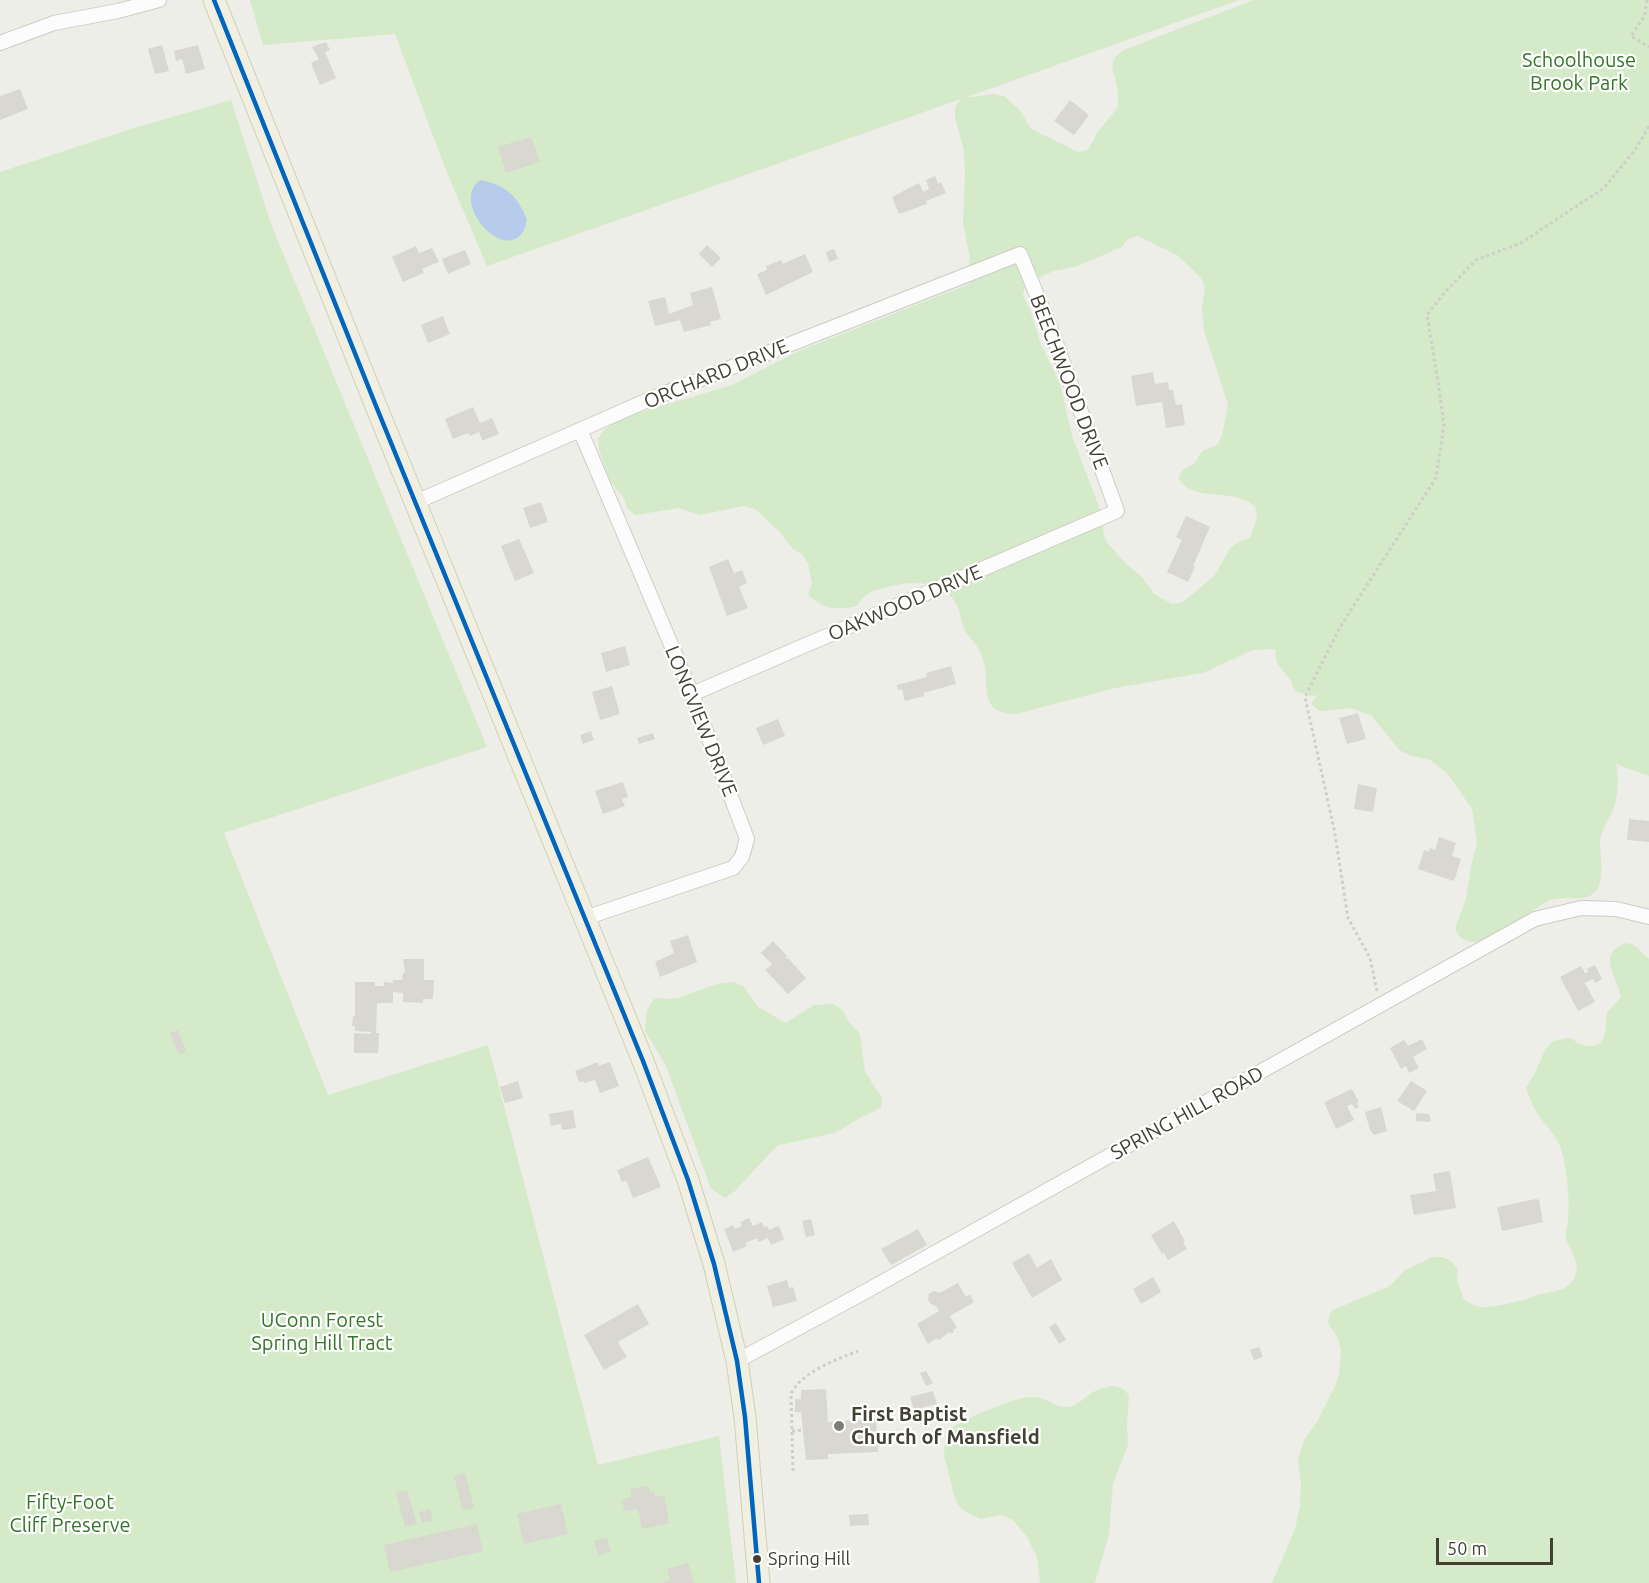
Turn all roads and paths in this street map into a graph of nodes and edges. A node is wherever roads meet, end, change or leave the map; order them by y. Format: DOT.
graph roads {
  1 [pos="159,0"];
  2 [pos="213,0"];
  3 [pos="1647,0"];
  4 [pos="0,43"];
  5 [pos="1649,47"];
  6 [pos="1649,126"];
  7 [pos="1020,254"];
  8 [pos="580,430"];
  9 [pos="416,502"];
  10 [pos="1118,511"];
  11 [pos="692,694"];
  12 [pos="1649,917"];
  13 [pos="585,918"];
  14 [pos="1380,1006"];
  15 [pos="858,1351"];
  16 [pos="737,1360"];
  17 [pos="802,1430"];
  18 [pos="792,1431"];
  19 [pos="793,1471"];
  20 [pos="759,1583"];
  1 -- 4 [label="street"];
  2 -- 9 [label="main road"];
  3 -- 5 [label="path"];
  6 -- 14 [label="path"];
  7 -- 8 [label="street, ORCHARD DRIVE"];
  7 -- 10 [label="street, BEECHWOOD DRIVE"];
  8 -- 9 [label="street, ORCHARD DRIVE"];
  8 -- 11 [label="street, LONGVIEW DRIVE"];
  9 -- 13 [label="main road"];
  10 -- 11 [label="street, OAKWOOD DRIVE"];
  11 -- 13 [label="street, LONGVIEW DRIVE"];
  12 -- 14 [label="street, SPRING HILL ROAD"];
  13 -- 16 [label="main road"];
  14 -- 16 [label="street, SPRING HILL ROAD"];
  15 -- 18 [label="path"];
  16 -- 20 [label="main road"];
  17 -- 18 [label="path"];
  18 -- 19 [label="path"];
}
